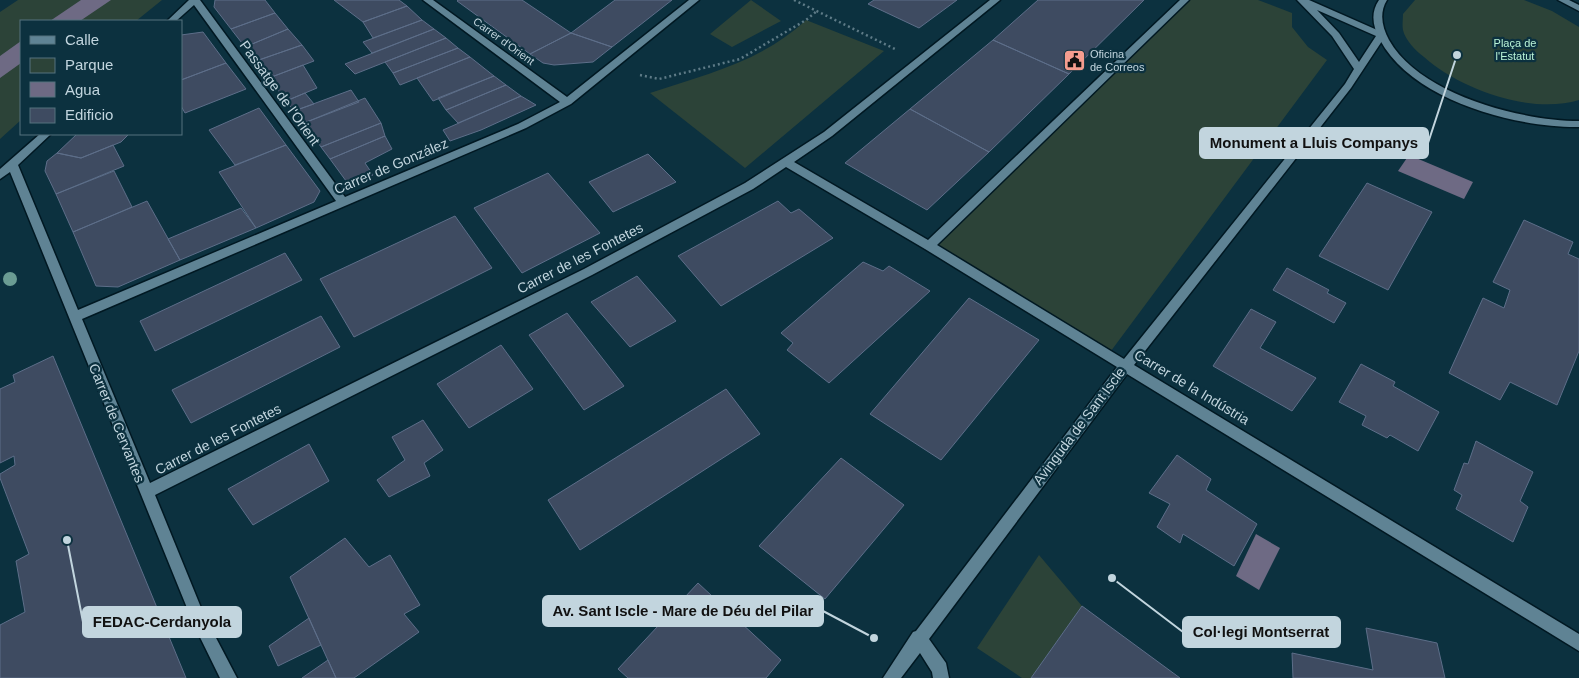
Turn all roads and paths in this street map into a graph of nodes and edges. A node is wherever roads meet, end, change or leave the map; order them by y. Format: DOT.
graph roads {
  1 [pos="194,0"];
  2 [pos="427,0"];
  3 [pos="695,0"];
  4 [pos="794,0"];
  5 [pos="996,0"];
  6 [pos="1185,0"];
  7 [pos="1294,0"];
  8 [pos="1301,0"];
  9 [pos="1383,0"];
  10 [pos="1562,0"];
  11 [pos="1579,8"];
  12 [pos="817,11"];
  13 [pos="172,20"];
  14 [pos="1381,35"];
  15 [pos="920,61"];
  16 [pos="610,68"];
  17 [pos="1359,70"];
  18 [pos="567,102"];
  19 [pos="1577,126"];
  20 [pos="45,135"];
  21 [pos="786,162"];
  22 [pos="12,164"];
  23 [pos="0,175"];
  24 [pos="343,202"];
  25 [pos="929,246"];
  26 [pos="74,316"];
  27 [pos="1126,366"];
  28 [pos="146,492"];
  29 [pos="919,638"];
  30 [pos="1579,643"];
  31 [pos="229,678"];
  32 [pos="891,678"];
  33 [pos="941,678"];
  1 -- 13 [label="street"];
  1 -- 24 [label="street, Passatge de l'Orient"];
  2 -- 18 [label="street, Carrer d'Orient"];
  3 -- 16 [label="street, Carrer de González"];
  4 -- 12 [label="path"];
  5 -- 15 [label="street, Carrer de les Fontetes"];
  6 -- 25 [label="street"];
  7 -- 17 [label="street"];
  8 -- 14 [label="street"];
  9 -- 14 [label="street"];
  10 -- 11 [label="street"];
  12 -- 15 [label="path"];
  12 -- 16 [label="path"];
  14 -- 17 [label="street, Avinguda de Sant Iscle"];
  14 -- 19 [label="street"];
  15 -- 21 [label="street, Carrer de les Fontetes"];
  16 -- 18 [label="street, Carrer de González"];
  17 -- 27 [label="street, Avinguda de Sant Iscle"];
  18 -- 24 [label="street, Carrer de González"];
  20 -- 22 [label="street"];
  21 -- 25 [label="street, Carrer de la Indústria"];
  21 -- 28 [label="street, Carrer de les Fontetes"];
  22 -- 23 [label="street"];
  22 -- 26 [label="street, Carrer de Cervantes"];
  24 -- 26 [label="street, Carrer de González"];
  25 -- 27 [label="street, Carrer de la Indústria"];
  26 -- 28 [label="street, Carrer de Cervantes"];
  27 -- 29 [label="street, Avinguda de Sant Iscle"];
  27 -- 30 [label="street, Carrer de la Indústria"];
  28 -- 31 [label="street, Carrer de Cervantes"];
  29 -- 32 [label="street, Avinguda de Sant Iscle"];
  29 -- 33 [label="street"];
}
